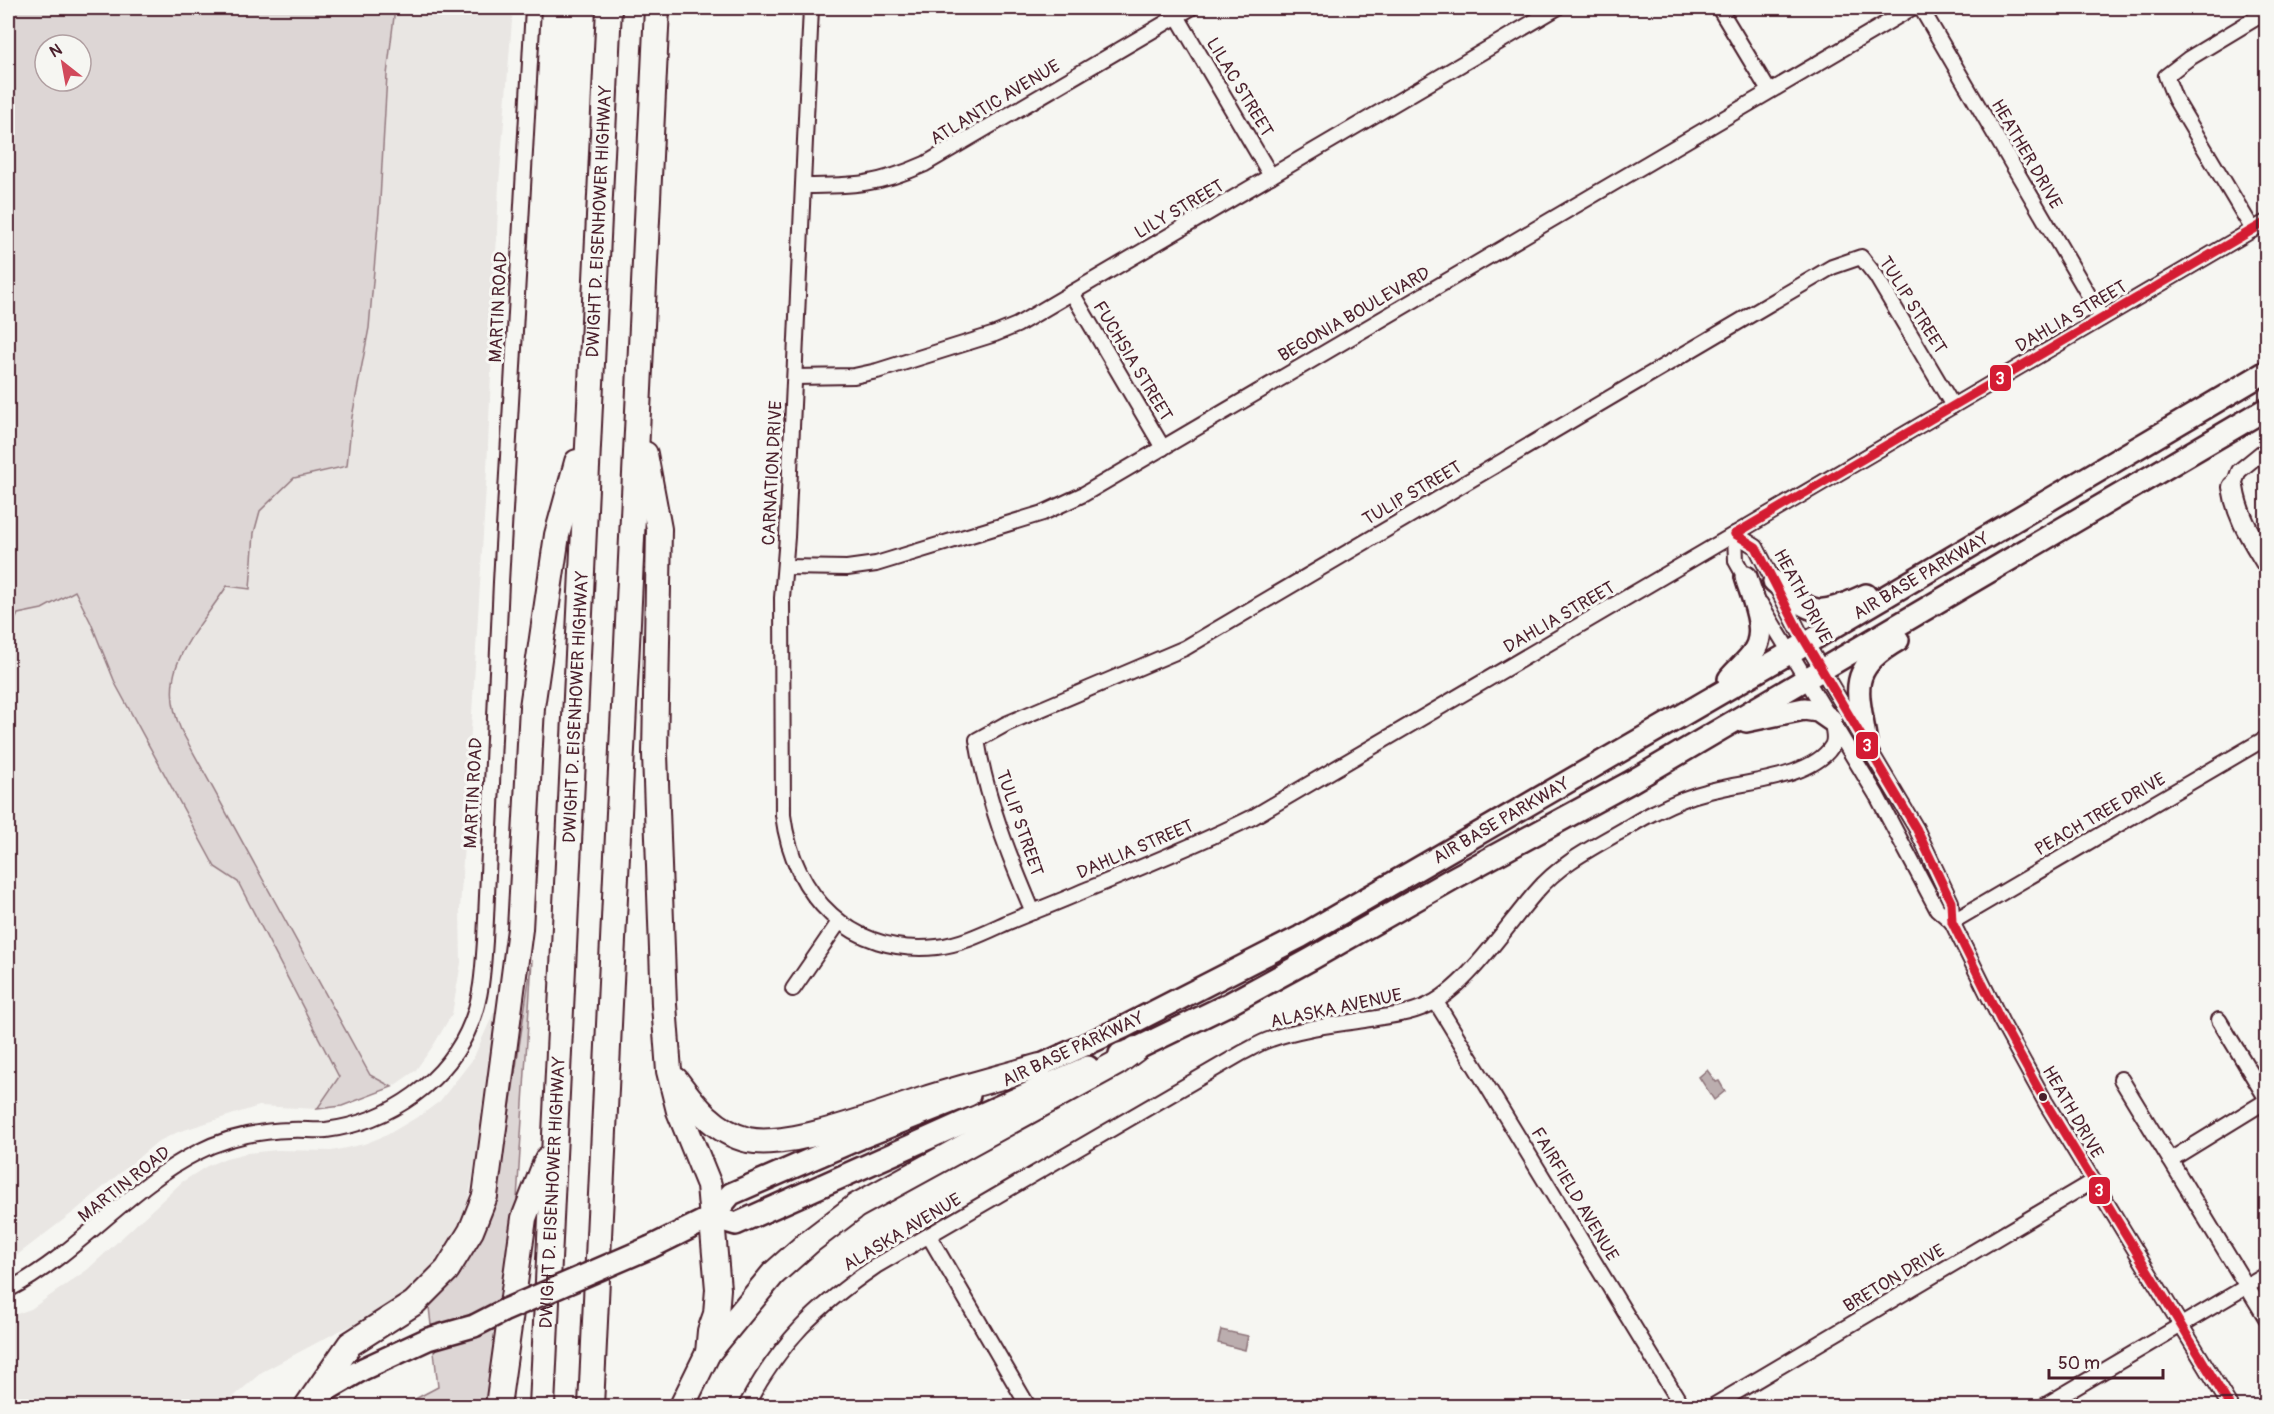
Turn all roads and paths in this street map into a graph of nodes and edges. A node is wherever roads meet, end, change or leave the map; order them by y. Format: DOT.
graph roads {
  1 [pos="533,8"];
  2 [pos="609,8"];
  3 [pos="657,8"];
  4 [pos="811,8"];
  5 [pos="1191,8"];
  6 [pos="1557,8"];
  7 [pos="1719,8"];
  8 [pos="1912,8"];
  9 [pos="1921,8"];
  10 [pos="2266,12"];
  11 [pos="1177,16"];
  12 [pos="1769,91"];
  13 [pos="1271,176"];
  14 [pos="803,186"];
  15 [pos="2266,222"];
  16 [pos="2253,230"];
  17 [pos="1072,293"];
  18 [pos="2102,318"];
  19 [pos="2266,372"];
  20 [pos="795,377"];
  21 [pos="1953,406"];
  22 [pos="2266,409"];
  23 [pos="638,412"];
  24 [pos="589,416"];
  25 [pos="1163,448"];
  26 [pos="2266,449"];
  27 [pos="2233,487"];
  28 [pos="1735,534"];
  29 [pos="2026,551"];
  30 [pos="2266,562"];
  31 [pos="785,567"];
  32 [pos="1920,576"];
  33 [pos="1746,578"];
  34 [pos="1774,581"];
  35 [pos="1798,648"];
  36 [pos="1814,674"];
  37 [pos="1712,697"];
  38 [pos="1831,720"];
  39 [pos="1728,725"];
  40 [pos="2266,738"];
  41 [pos="1866,744"];
  42 [pos="1033,912"];
  43 [pos="839,922"];
  44 [pos="1952,922"];
  45 [pos="793,989"];
  46 [pos="1436,1002"];
  47 [pos="2218,1020"];
  48 [pos="1136,1049"];
  49 [pos="1040,1066"];
  50 [pos="669,1071"];
  51 [pos="2121,1079"];
  52 [pos="2266,1100"];
  53 [pos="555,1140"];
  54 [pos="2170,1160"];
  55 [pos="2093,1181"];
  56 [pos="712,1217"];
  57 [pos="929,1236"];
  58 [pos="2266,1275"];
  59 [pos="2247,1286"];
  60 [pos="8,1290"];
  61 [pos="2266,1318"];
  62 [pos="2181,1326"];
  63 [pos="708,1353"];
  64 [pos="306,1404"];
  65 [pos="498,1407"];
  66 [pos="542,1407"];
  67 [pos="591,1407"];
  68 [pos="682,1407"];
  69 [pos="746,1407"];
  70 [pos="1028,1407"];
  71 [pos="1682,1407"];
  72 [pos="1713,1407"];
  73 [pos="2044,1407"];
  74 [pos="2230,1407"];
  1 -- 60 [label="street, MARTIN ROAD"];
  2 -- 24 [label="highway, DWIGHT D. EISENHOWER HIGHWAY"];
  3 -- 23 [label="highway"];
  4 -- 14 [label="street, CARNATION DRIVE"];
  5 -- 11 [label="street, ATLANTIC AVENUE"];
  6 -- 13 [label="street, LILY STREET"];
  7 -- 12 [label="street"];
  8 -- 12 [label="street, BEGONIA BOULEVARD"];
  9 -- 18 [label="street, HEATHER DRIVE"];
  10 -- 16 [label="street"];
  11 -- 13 [label="street, LILAC STREET"];
  11 -- 14 [label="street, ATLANTIC AVENUE"];
  12 -- 25 [label="street, BEGONIA BOULEVARD"];
  13 -- 17 [label="street, LILY STREET"];
  14 -- 20 [label="street, CARNATION DRIVE"];
  15 -- 16 [label="street, DAHLIA STREET"];
  16 -- 18 [label="street, DAHLIA STREET"];
  17 -- 20 [label="street, LILY STREET"];
  17 -- 25 [label="street, FUCHSIA STREET"];
  18 -- 21 [label="street, DAHLIA STREET"];
  19 -- 32 [label="main road, AIR BASE PARKWAY"];
  20 -- 31 [label="street, CARNATION DRIVE"];
  21 -- 28 [label="street, DAHLIA STREET"];
  21 -- 42 [label="street, TULIP STREET"];
  22 -- 29 [label="main road, AIR BASE PARKWAY"];
  23 -- 50 [label="highway"];
  23 -- 67 [label="highway"];
  24 -- 53 [label="highway, DWIGHT D. EISENHOWER HIGHWAY"];
  24 -- 64 [label="highway"];
  25 -- 31 [label="street, BEGONIA BOULEVARD"];
  26 -- 27 [label="street"];
  27 -- 30 [label="street"];
  28 -- 33 [label="street, HEATH DRIVE"];
  28 -- 34 [label="street, HEATH DRIVE"];
  28 -- 42 [label="street, DAHLIA STREET"];
  29 -- 36 [label="main road, AIR BASE PARKWAY"];
  29 -- 41 [label="main road"];
  31 -- 43 [label="street, CARNATION DRIVE"];
  32 -- 34 [label="main road"];
  32 -- 35 [label="main road, AIR BASE PARKWAY"];
  33 -- 35 [label="street, HEATH DRIVE"];
  33 -- 37 [label="main road"];
  34 -- 35 [label="street, HEATH DRIVE"];
  35 -- 36 [label="street, HEATH DRIVE"];
  35 -- 36 [label="street, HEATH DRIVE"];
  35 -- 37 [label="main road, AIR BASE PARKWAY"];
  36 -- 38 [label="street, HEATH DRIVE"];
  36 -- 39 [label="main road, AIR BASE PARKWAY"];
  36 -- 41 [label="street, HEATH DRIVE"];
  37 -- 49 [label="main road, AIR BASE PARKWAY"];
  38 -- 39 [label="main road"];
  38 -- 44 [label="street, HEATH DRIVE"];
  38 -- 46 [label="street, ALASKA AVENUE"];
  39 -- 48 [label="main road, AIR BASE PARKWAY"];
  40 -- 44 [label="street, PEACH TREE DRIVE"];
  41 -- 44 [label="street, HEATH DRIVE"];
  42 -- 43 [label="street, DAHLIA STREET"];
  43 -- 45 [label="street"];
  44 -- 55 [label="street, HEATH DRIVE"];
  46 -- 57 [label="street, ALASKA AVENUE"];
  46 -- 71 [label="street, FAIRFIELD AVENUE"];
  47 -- 52 [label="street"];
  48 -- 56 [label="main road, AIR BASE PARKWAY"];
  48 -- 63 [label="highway"];
  49 -- 50 [label="highway"];
  49 -- 56 [label="main road, AIR BASE PARKWAY"];
  50 -- 56 [label="highway"];
  51 -- 54 [label="street"];
  52 -- 54 [label="street"];
  53 -- 65 [label="highway"];
  53 -- 66 [label="highway, DWIGHT D. EISENHOWER HIGHWAY"];
  54 -- 59 [label="street"];
  55 -- 62 [label="street, HEATH DRIVE"];
  55 -- 72 [label="street, BRETON DRIVE"];
  56 -- 63 [label="highway"];
  56 -- 64 [label="main road, AIR BASE PARKWAY, bridge"];
  57 -- 69 [label="street, ALASKA AVENUE"];
  57 -- 70 [label="street"];
  58 -- 59 [label="street"];
  59 -- 61 [label="street"];
  59 -- 62 [label="street"];
  62 -- 73 [label="street"];
  62 -- 74 [label="street, HEATH DRIVE"];
  63 -- 68 [label="highway"];
}
